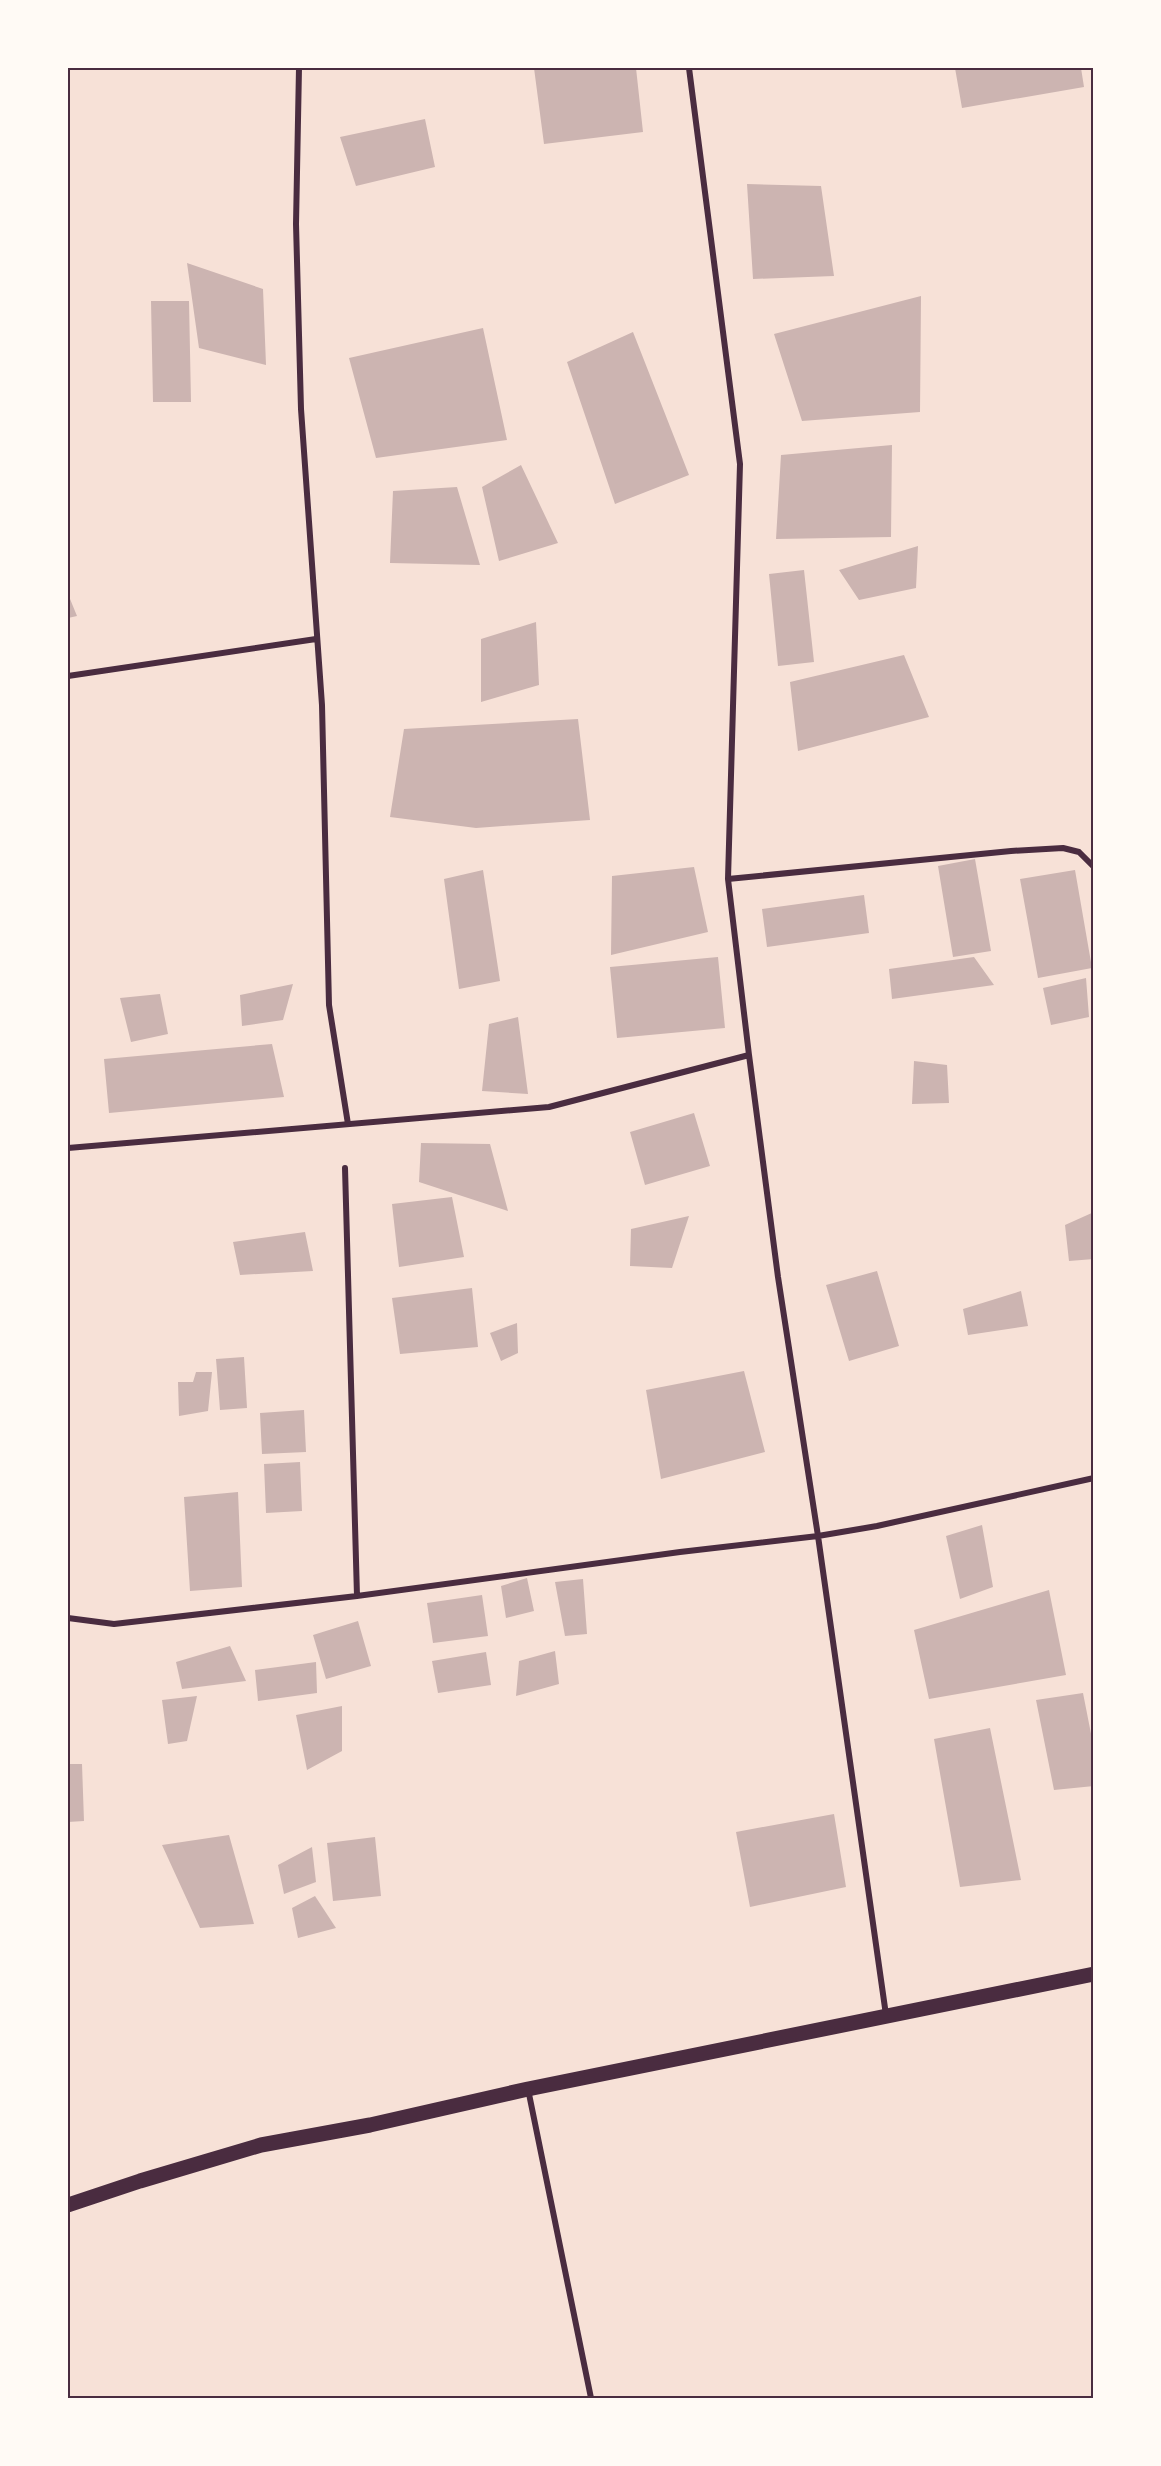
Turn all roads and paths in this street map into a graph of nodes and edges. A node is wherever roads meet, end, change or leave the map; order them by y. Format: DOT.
graph roads {
  1 [pos="299,68"];
  2 [pos="689,68"];
  3 [pos="316,639"];
  4 [pos="68,676"];
  5 [pos="1094,867"];
  6 [pos="728,879"];
  7 [pos="749,1055"];
  8 [pos="348,1124"];
  9 [pos="68,1148"];
  10 [pos="345,1168"];
  11 [pos="1094,1478"];
  12 [pos="818,1536"];
  13 [pos="357,1596"];
  14 [pos="68,1618"];
  15 [pos="1094,1974"];
  16 [pos="886,2015"];
  17 [pos="528,2089"];
  18 [pos="68,2205"];
  19 [pos="591,2398"];
  1 -- 3 [label="street"];
  2 -- 6 [label="street"];
  3 -- 4 [label="street"];
  3 -- 8 [label="street"];
  5 -- 6 [label="street"];
  6 -- 7 [label="street"];
  7 -- 8 [label="street"];
  7 -- 12 [label="street"];
  8 -- 9 [label="street"];
  10 -- 13 [label="street"];
  11 -- 12 [label="street"];
  12 -- 13 [label="street"];
  12 -- 16 [label="street"];
  13 -- 14 [label="street"];
  15 -- 16 [label="main road"];
  16 -- 17 [label="main road"];
  17 -- 18 [label="main road"];
  17 -- 19 [label="street"];
}
